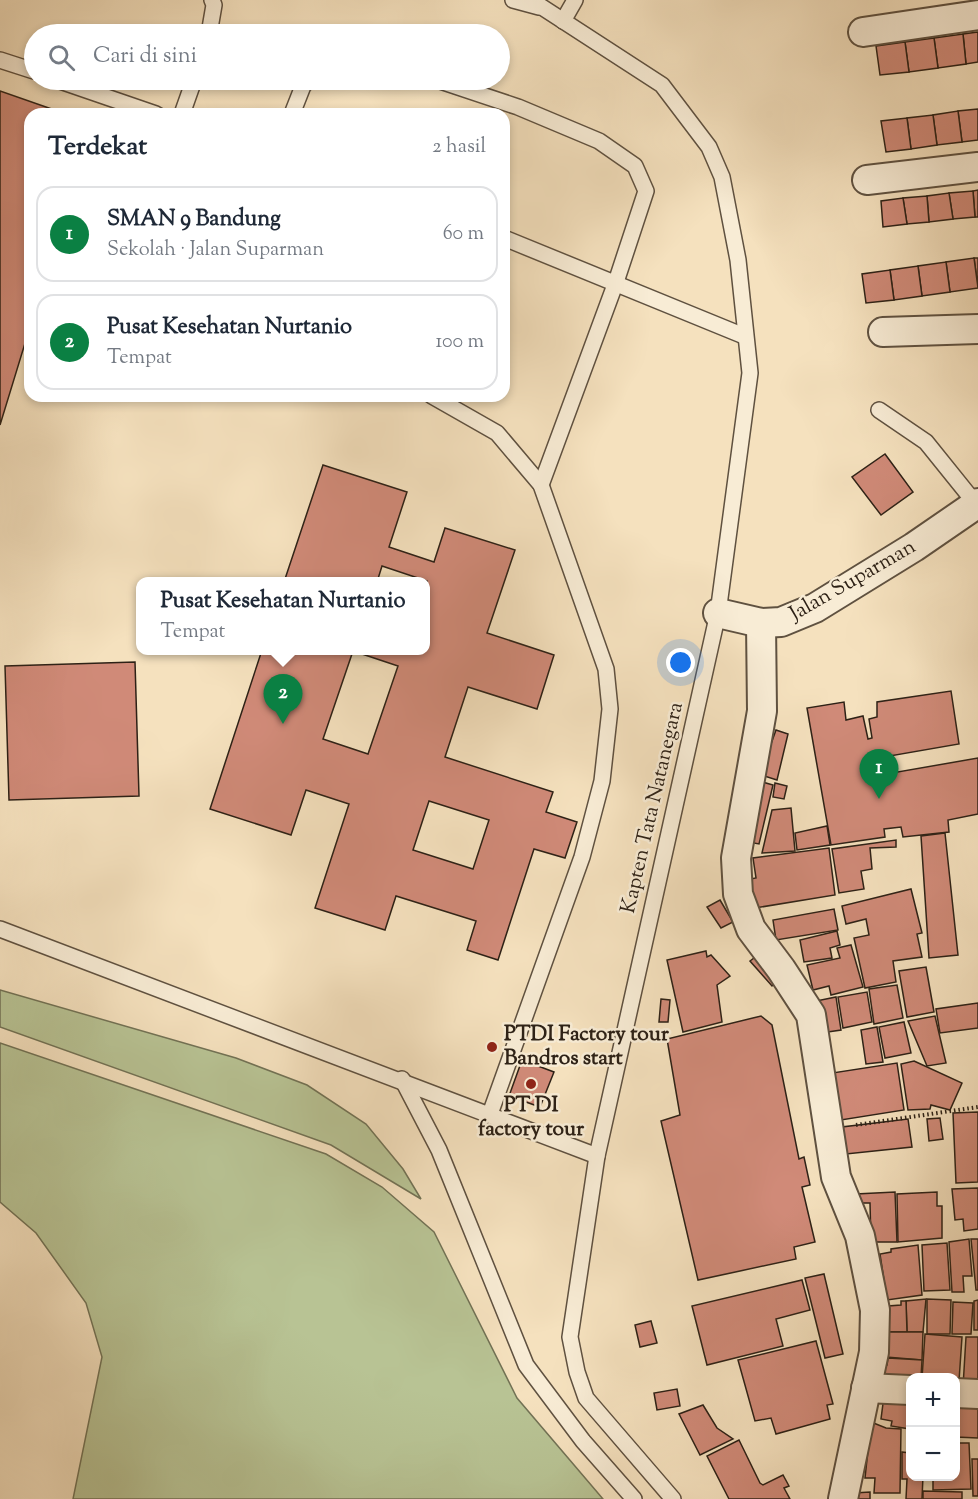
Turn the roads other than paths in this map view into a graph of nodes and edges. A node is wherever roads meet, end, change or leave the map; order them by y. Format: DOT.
graph roads {
  1 [pos="212,0"];
  2 [pos="513,0"];
  3 [pos="575,0"];
  4 [pos="536,4"];
  5 [pos="978,15"];
  6 [pos="563,21"];
  7 [pos="211,24"];
  8 [pos="863,32"];
  9 [pos="0,60"];
  10 [pos="24,68"];
  11 [pos="86,90"];
  12 [pos="190,90"];
  13 [pos="301,90"];
  14 [pos="466,90"];
  15 [pos="139,108"];
  16 [pos="184,108"];
  17 [pos="294,108"];
  18 [pos="978,167"];
  19 [pos="867,180"];
  20 [pos="510,240"];
  21 [pos="616,282"];
  22 [pos="978,329"];
  23 [pos="883,332"];
  24 [pos="744,336"];
  25 [pos="443,402"];
  26 [pos="879,410"];
  27 [pos="541,485"];
  28 [pos="977,504"];
  29 [pos="717,613"];
  30 [pos="761,623"];
  31 [pos="0,929"];
  32 [pos="402,1079"];
  33 [pos="490,1114"];
  34 [pos="597,1156"];
  35 [pos="866,1388"];
  36 [pos="906,1390"];
  37 [pos="960,1393"];
  38 [pos="978,1394"];
  39 [pos="634,1499"];
  40 [pos="674,1499"];
  41 [pos="843,1499"];
  1 -- 7 [label="lane"];
  2 -- 4 [label="lane"];
  3 -- 6 [label="lane"];
  4 -- 6 [label="lane, Kapten Tata Natanegara"];
  5 -- 8 [label="street"];
  6 -- 24 [label="lane, Kapten Tata Natanegara"];
  9 -- 10 [label="lane"];
  11 -- 15 [label="lane"];
  12 -- 16 [label="lane"];
  13 -- 17 [label="lane"];
  14 -- 21 [label="lane"];
  18 -- 19 [label="street"];
  20 -- 21 [label="lane"];
  21 -- 24 [label="lane"];
  21 -- 27 [label="lane"];
  22 -- 23 [label="street"];
  24 -- 29 [label="lane, Kapten Tata Natanegara"];
  25 -- 27 [label="lane"];
  26 -- 28 [label="lane"];
  27 -- 33 [label="lane"];
  28 -- 30 [label="street, Jalan Suparman"];
  29 -- 30 [label="street, Jalan Suparman"];
  29 -- 34 [label="lane, Kapten Tata Natanegara"];
  30 -- 35 [label="street"];
  31 -- 32 [label="lane"];
  32 -- 33 [label="lane"];
  32 -- 39 [label="lane"];
  33 -- 34 [label="lane"];
  34 -- 40 [label="lane, Kapten Tata Natanegara"];
  35 -- 36 [label="street"];
  35 -- 41 [label="street"];
  37 -- 38 [label="street"];
}
